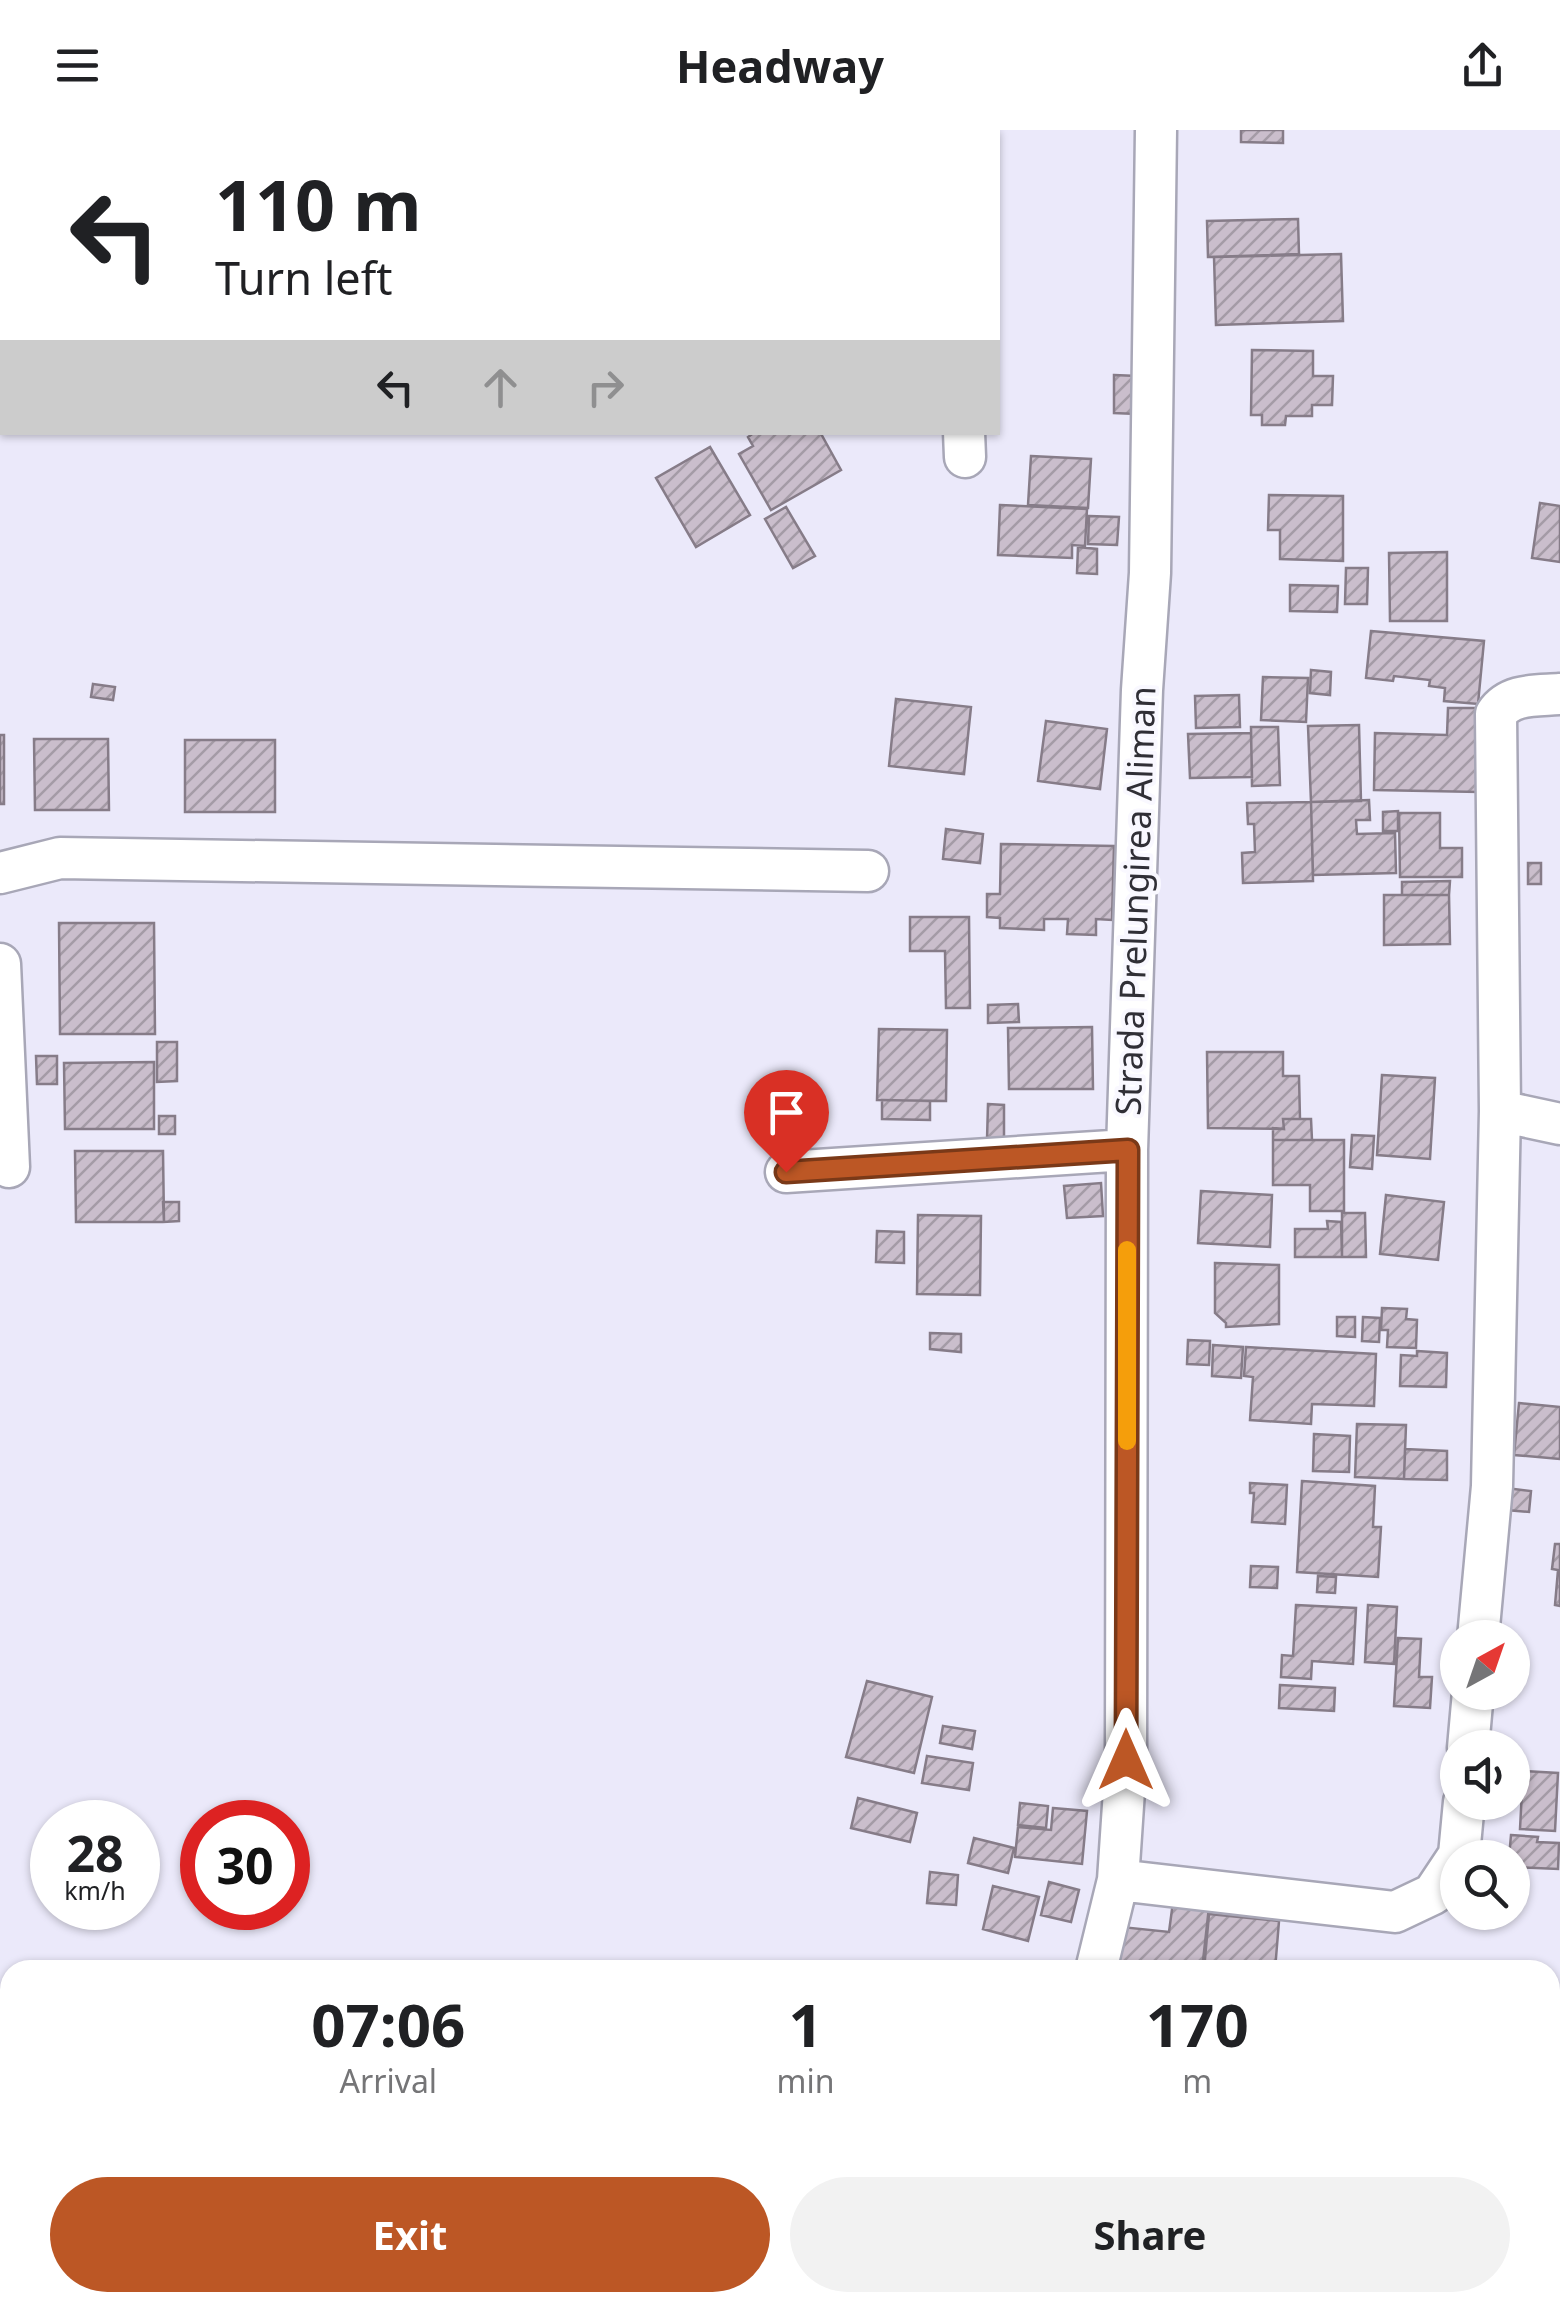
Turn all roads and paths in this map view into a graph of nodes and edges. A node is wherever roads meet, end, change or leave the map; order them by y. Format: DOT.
graph roads {
  1 [pos="1156,130"];
  2 [pos="1560,694"];
  3 [pos="868,871"];
  4 [pos="0,873"];
  5 [pos="0,964"];
  6 [pos="1500,1111"];
  7 [pos="1560,1124"];
  8 [pos="1128,1150"];
  9 [pos="9,1167"];
  10 [pos="786,1172"];
  11 [pos="1480,1620"];
  12 [pos="1462,1820"];
  13 [pos="1118,1880"];
  14 [pos="1098,1960"];
  1 -- 8 [label="street, Strada Prelungirea Aliman"];
  2 -- 6 [label="street"];
  3 -- 4 [label="street"];
  5 -- 9 [label="street"];
  6 -- 7 [label="street"];
  6 -- 11 [label="street"];
  8 -- 10 [label="street"];
  8 -- 13 [label="street, Strada Prelungirea Aliman"];
  12 -- 13 [label="street"];
  13 -- 14 [label="street, Strada Prelungirea Aliman"];
}
